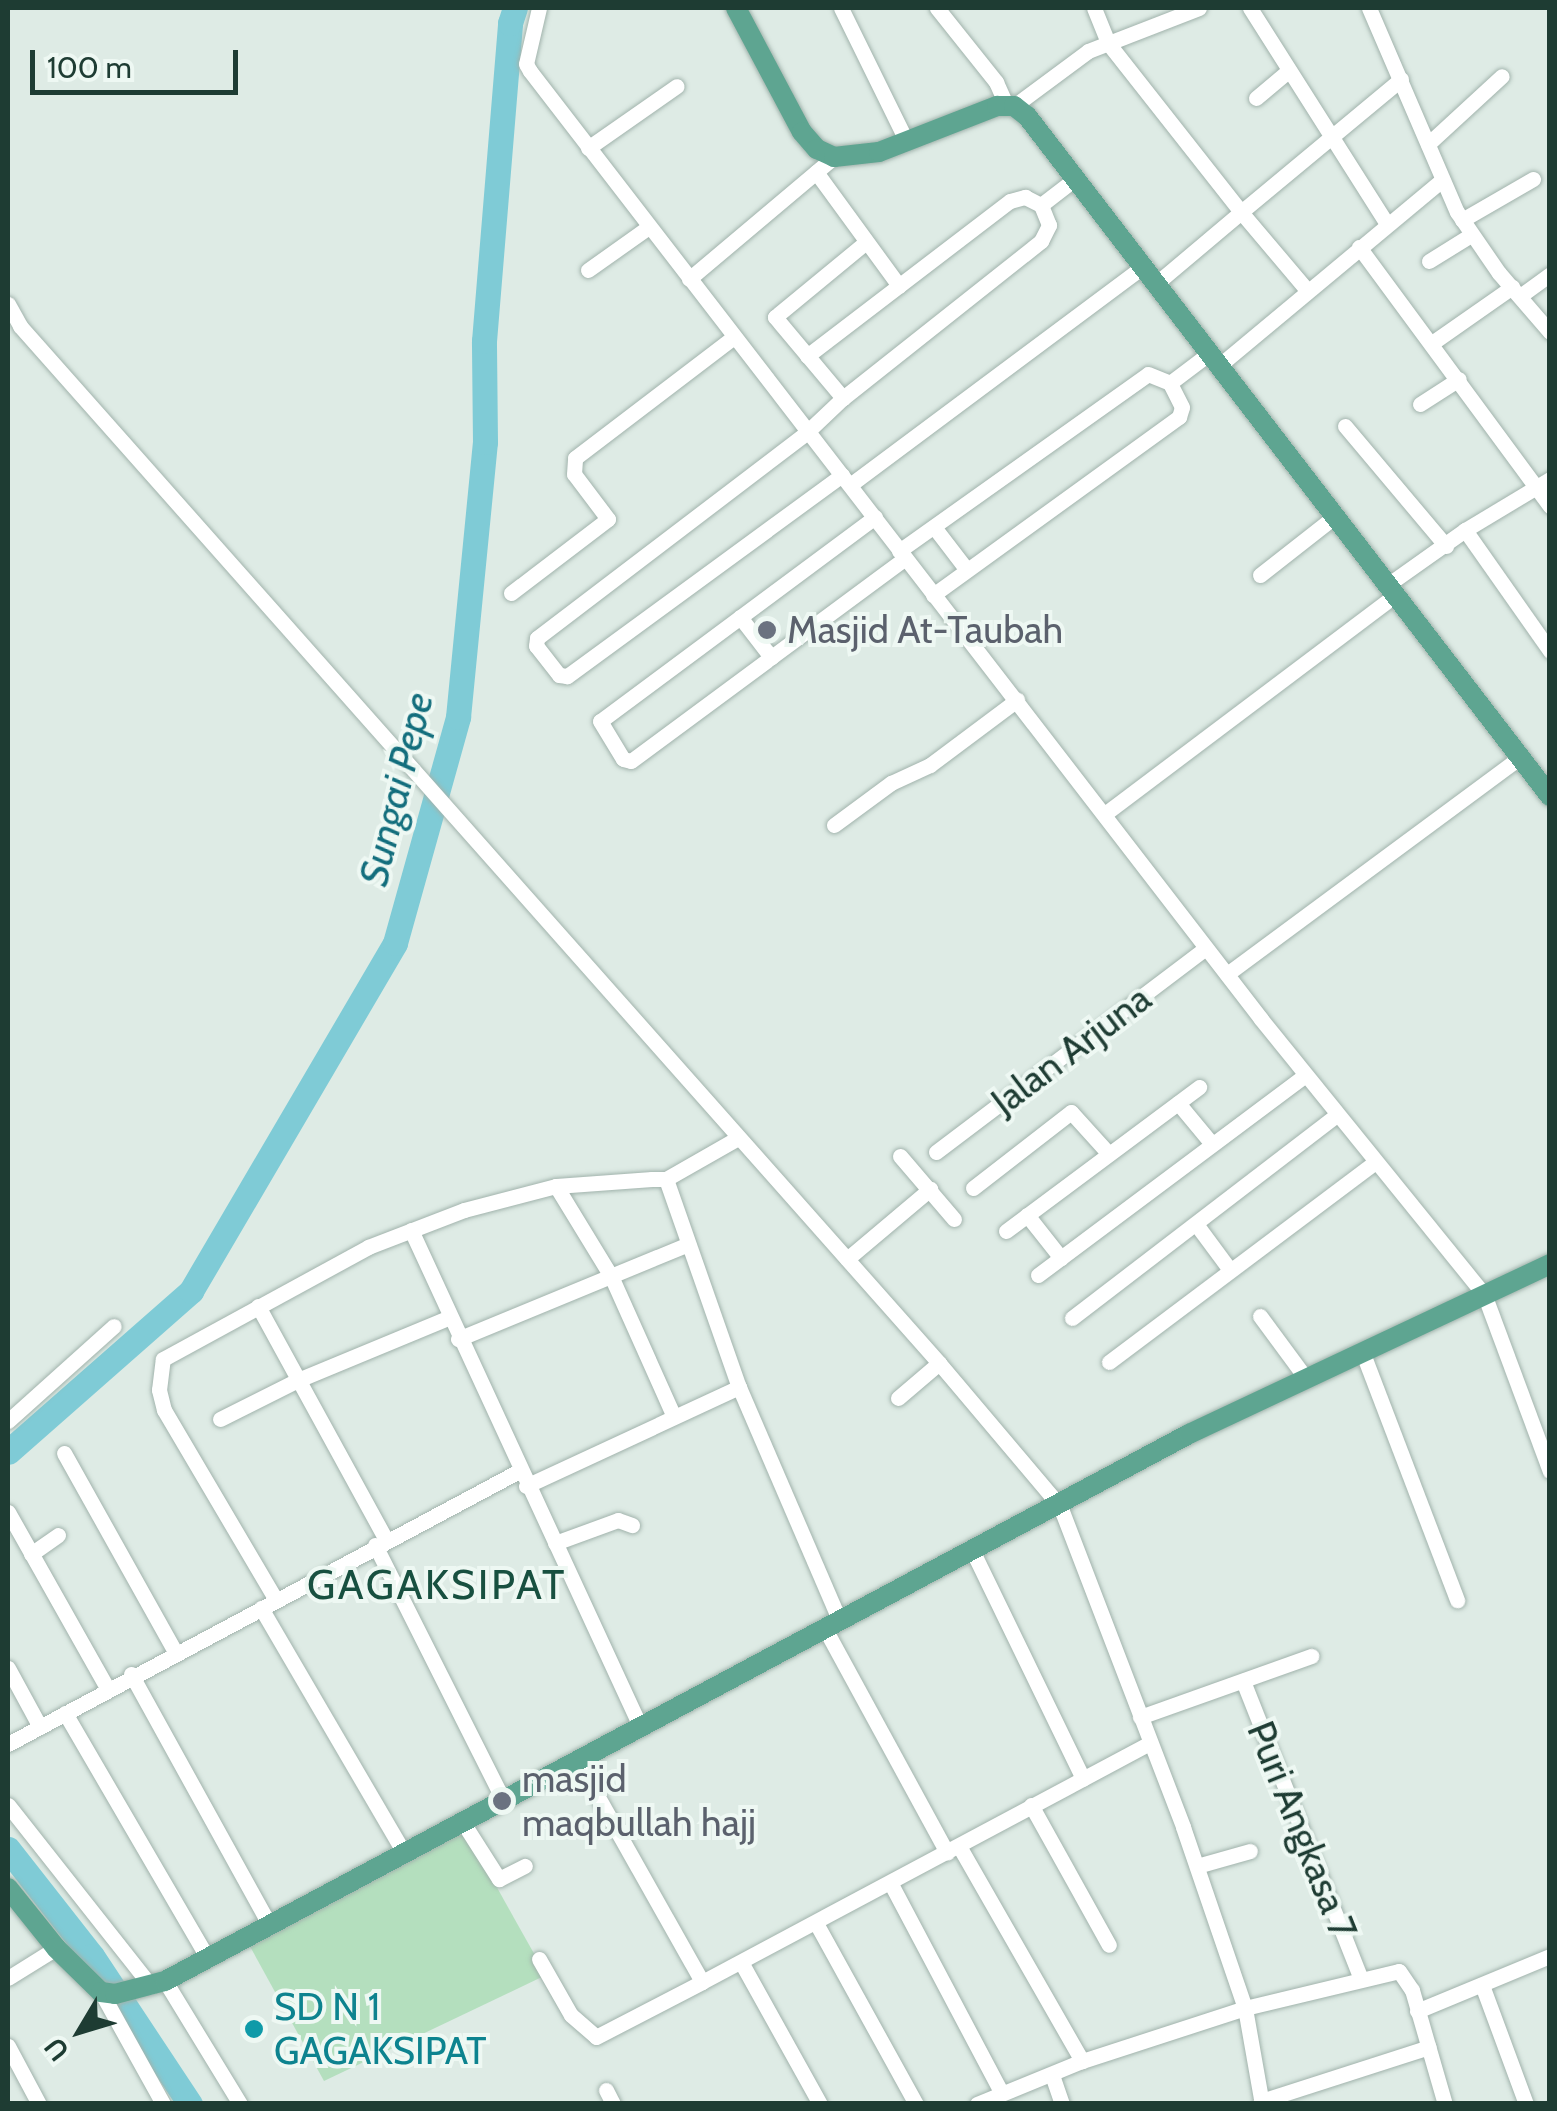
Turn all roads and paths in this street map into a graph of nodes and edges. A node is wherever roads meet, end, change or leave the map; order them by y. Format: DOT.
graph roads {
  1 [pos="539,8"];
  2 [pos="736,8"];
  3 [pos="841,8"];
  4 [pos="937,8"];
  5 [pos="1094,8"];
  6 [pos="1199,8"];
  7 [pos="1250,8"];
  8 [pos="1369,8"];
  9 [pos="1108,43"];
  10 [pos="1287,72"];
  11 [pos="1502,76"];
  12 [pos="1401,79"];
  13 [pos="677,86"];
  14 [pos="1256,98"];
  15 [pos="1010,105"];
  16 [pos="1333,140"];
  17 [pos="907,142"];
  18 [pos="1428,144"];
  19 [pos="588,148"];
  20 [pos="834,157"];
  21 [pos="816,172"];
  22 [pos="1076,178"];
  23 [pos="1533,179"];
  24 [pos="1442,180"];
  25 [pos="1042,205"];
  26 [pos="1241,212"];
  27 [pos="1462,220"];
  28 [pos="1387,224"];
  29 [pos="647,228"];
  30 [pos="1471,234"];
  31 [pos="866,242"];
  32 [pos="1359,247"];
  33 [pos="1428,261"];
  34 [pos="588,270"];
  35 [pos="1152,274"];
  36 [pos="1550,274"];
  37 [pos="689,279"];
  38 [pos="900,286"];
  39 [pos="1306,290"];
  40 [pos="1516,292"];
  41 [pos="8,304"];
  42 [pos="1550,332"];
  43 [pos="734,337"];
  44 [pos="1432,343"];
  45 [pos="807,356"];
  46 [pos="1216,358"];
  47 [pos="1459,379"];
  48 [pos="1170,382"];
  49 [pos="842,398"];
  50 [pos="1420,404"];
  51 [pos="1345,426"];
  52 [pos="807,432"];
  53 [pos="846,480"];
  54 [pos="1543,483"];
  55 [pos="1550,506"];
  56 [pos="1334,516"];
  57 [pos="874,517"];
  58 [pos="934,527"];
  59 [pos="1464,530"];
  60 [pos="1446,546"];
  61 [pos="902,554"];
  62 [pos="967,570"];
  63 [pos="1260,574"];
  64 [pos="1390,591"];
  65 [pos="512,593"];
  66 [pos="932,594"];
  67 [pos="740,617"];
  68 [pos="1550,651"];
  69 [pos="771,657"];
  70 [pos="1016,700"];
  71 [pos="1520,756"];
  72 [pos="1550,796"];
  73 [pos="1106,814"];
  74 [pos="834,825"];
  75 [pos="1206,948"];
  76 [pos="1227,974"];
  77 [pos="1305,1074"];
  78 [pos="1200,1087"];
  79 [pos="1178,1103"];
  80 [pos="1337,1115"];
  81 [pos="738,1138"];
  82 [pos="1212,1144"];
  83 [pos="936,1152"];
  84 [pos="1108,1153"];
  85 [pos="900,1156"];
  86 [pos="1375,1162"];
  87 [pos="666,1179"];
  88 [pos="556,1186"];
  89 [pos="973,1188"];
  90 [pos="930,1190"];
  91 [pos="1028,1215"];
  92 [pos="954,1219"];
  93 [pos="1196,1224"];
  94 [pos="410,1230"];
  95 [pos="1006,1231"];
  96 [pos="688,1244"];
  97 [pos="1061,1258"];
  98 [pos="847,1260"];
  99 [pos="1550,1264"];
  100 [pos="1230,1270"];
  101 [pos="1038,1275"];
  102 [pos="610,1276"];
  103 [pos="1484,1294"];
  104 [pos="258,1306"];
  105 [pos="1260,1316"];
  106 [pos="448,1318"];
  107 [pos="1072,1318"];
  108 [pos="114,1326"];
  109 [pos="458,1339"];
  110 [pos="1362,1351"];
  111 [pos="1109,1362"];
  112 [pos="939,1363"];
  113 [pos="1305,1378"];
  114 [pos="298,1380"];
  115 [pos="739,1387"];
  116 [pos="898,1398"];
  117 [pos="674,1417"];
  118 [pos="220,1419"];
  119 [pos="8,1421"];
  120 [pos="64,1453"];
  121 [pos="1550,1471"];
  122 [pos="523,1479"];
  123 [pos="1060,1506"];
  124 [pos="8,1512"];
  125 [pos="632,1525"];
  126 [pos="58,1535"];
  127 [pos="381,1542"];
  128 [pos="554,1543"];
  129 [pos="973,1552"];
  130 [pos="32,1554"];
  131 [pos="1457,1600"];
  132 [pos="268,1604"];
  133 [pos="832,1623"];
  134 [pos="175,1652"];
  135 [pos="1311,1656"];
  136 [pos="8,1668"];
  137 [pos="131,1674"];
  138 [pos="1244,1681"];
  139 [pos="107,1688"];
  140 [pos="66,1713"];
  141 [pos="1140,1718"];
  142 [pos="639,1724"];
  143 [pos="40,1727"];
  144 [pos="8,1744"];
  145 [pos="1148,1744"];
  146 [pos="576,1758"];
  147 [pos="1083,1779"];
  148 [pos="502,1797"];
  149 [pos="8,1805"];
  150 [pos="1032,1805"];
  151 [pos="462,1821"];
  152 [pos="953,1850"];
  153 [pos="1250,1851"];
  154 [pos="404,1853"];
  155 [pos="525,1866"];
  156 [pos="1197,1866"];
  157 [pos="890,1884"];
  158 [pos="8,1888"];
  159 [pos="816,1923"];
  160 [pos="269,1924"];
  161 [pos="1108,1945"];
  162 [pos="56,1948"];
  163 [pos="1550,1956"];
  164 [pos="208,1959"];
  165 [pos="539,1959"];
  166 [pos="741,1962"];
  167 [pos="8,1978"];
  168 [pos="1362,1979"];
  169 [pos="702,1982"];
  170 [pos="153,1985"];
  171 [pos="1482,1985"];
  172 [pos="108,1993"];
  173 [pos="1246,2008"];
  174 [pos="1417,2011"];
  175 [pos="8,2046"];
  176 [pos="1429,2048"];
  177 [pos="1082,2061"];
  178 [pos="1052,2075"];
  179 [pos="1001,2092"];
  180 [pos="1262,2102"];
  181 [pos="38,2104"];
  182 [pos="163,2104"];
  183 [pos="240,2104"];
  184 [pos="820,2104"];
  185 [pos="916,2104"];
  186 [pos="977,2104"];
  187 [pos="1062,2104"];
  188 [pos="1445,2104"];
  189 [pos="1526,2104"];
  1 -- 19 [label="street"];
  2 -- 20 [label="main road"];
  3 -- 17 [label="street"];
  4 -- 15 [label="street"];
  5 -- 9 [label="street"];
  6 -- 9 [label="street"];
  7 -- 10 [label="street"];
  8 -- 12 [label="street"];
  9 -- 15 [label="street"];
  9 -- 26 [label="street"];
  10 -- 14 [label="street"];
  10 -- 16 [label="street"];
  11 -- 18 [label="street"];
  12 -- 16 [label="street"];
  12 -- 18 [label="street"];
  13 -- 19 [label="street"];
  15 -- 17 [label="main road"];
  15 -- 22 [label="main road"];
  16 -- 26 [label="street"];
  16 -- 28 [label="street"];
  17 -- 20 [label="main road"];
  18 -- 24 [label="street"];
  19 -- 29 [label="street"];
  20 -- 21 [label="street"];
  21 -- 31 [label="street"];
  21 -- 37 [label="street"];
  22 -- 25 [label="street"];
  22 -- 35 [label="main road"];
  23 -- 27 [label="street"];
  24 -- 27 [label="street"];
  24 -- 28 [label="street"];
  25 -- 38 [label="street"];
  25 -- 49 [label="street"];
  26 -- 35 [label="street"];
  26 -- 39 [label="street"];
  27 -- 30 [label="street"];
  28 -- 32 [label="street"];
  29 -- 34 [label="street"];
  29 -- 37 [label="street"];
  30 -- 33 [label="street"];
  30 -- 40 [label="street"];
  31 -- 38 [label="street"];
  31 -- 45 [label="street"];
  32 -- 39 [label="street"];
  32 -- 44 [label="street"];
  35 -- 46 [label="main road"];
  35 -- 53 [label="street"];
  36 -- 40 [label="street"];
  37 -- 43 [label="street"];
  38 -- 45 [label="street"];
  39 -- 46 [label="street"];
  40 -- 42 [label="street"];
  40 -- 44 [label="street"];
  41 -- 81 [label="street"];
  43 -- 52 [label="street"];
  43 -- 65 [label="street"];
  44 -- 47 [label="street"];
  45 -- 49 [label="street"];
  46 -- 48 [label="street"];
  46 -- 56 [label="main road"];
  47 -- 50 [label="street"];
  47 -- 54 [label="street"];
  48 -- 58 [label="street"];
  48 -- 62 [label="street"];
  49 -- 52 [label="street"];
  51 -- 60 [label="street"];
  52 -- 53 [label="street"];
  52 -- 53 [label="street"];
  53 -- 57 [label="street"];
  54 -- 55 [label="street"];
  54 -- 59 [label="street"];
  56 -- 63 [label="street"];
  56 -- 64 [label="main road"];
  57 -- 61 [label="street"];
  57 -- 67 [label="street"];
  58 -- 61 [label="street"];
  58 -- 62 [label="street"];
  59 -- 60 [label="street"];
  59 -- 68 [label="street"];
  60 -- 64 [label="street"];
  61 -- 66 [label="street"];
  61 -- 69 [label="street"];
  62 -- 66 [label="street"];
  64 -- 71 [label="main road"];
  64 -- 73 [label="street"];
  66 -- 70 [label="street"];
  67 -- 69 [label="street"];
  67 -- 69 [label="street"];
  70 -- 73 [label="street"];
  70 -- 74 [label="street"];
  71 -- 72 [label="main road"];
  71 -- 76 [label="street"];
  73 -- 75 [label="street"];
  75 -- 76 [label="street"];
  75 -- 83 [label="street, Jalan Arjuna"];
  76 -- 77 [label="street"];
  77 -- 80 [label="street"];
  77 -- 82 [label="street"];
  78 -- 79 [label="street"];
  79 -- 82 [label="street"];
  79 -- 84 [label="street"];
  80 -- 86 [label="street"];
  80 -- 93 [label="street"];
  81 -- 87 [label="street"];
  81 -- 98 [label="street"];
  82 -- 97 [label="street"];
  84 -- 89 [label="street"];
  84 -- 91 [label="street"];
  85 -- 90 [label="street"];
  86 -- 100 [label="street"];
  86 -- 103 [label="street"];
  87 -- 88 [label="street"];
  87 -- 96 [label="street"];
  88 -- 94 [label="street"];
  88 -- 102 [label="street"];
  90 -- 92 [label="street"];
  90 -- 98 [label="street"];
  91 -- 95 [label="street"];
  91 -- 97 [label="street"];
  93 -- 100 [label="street"];
  93 -- 107 [label="street"];
  94 -- 104 [label="street"];
  94 -- 106 [label="street"];
  96 -- 102 [label="street"];
  96 -- 115 [label="street"];
  97 -- 101 [label="street"];
  98 -- 112 [label="street"];
  99 -- 103 [label="main road"];
  100 -- 111 [label="street"];
  102 -- 109 [label="street"];
  102 -- 117 [label="street"];
  103 -- 110 [label="main road"];
  103 -- 121 [label="street"];
  104 -- 114 [label="street"];
  104 -- 132 [label="street"];
  105 -- 113 [label="street"];
  106 -- 109 [label="street"];
  106 -- 114 [label="street"];
  108 -- 119 [label="street"];
  109 -- 122 [label="street"];
  110 -- 113 [label="main road"];
  110 -- 131 [label="street"];
  112 -- 116 [label="street"];
  112 -- 123 [label="street"];
  113 -- 123 [label="main road"];
  114 -- 118 [label="street"];
  114 -- 127 [label="street"];
  115 -- 117 [label="street"];
  115 -- 133 [label="street"];
  117 -- 122 [label="street"];
  120 -- 134 [label="street"];
  122 -- 127 [label="street"];
  122 -- 128 [label="street"];
  123 -- 129 [label="main road"];
  123 -- 141 [label="street"];
  124 -- 130 [label="street"];
  125 -- 128 [label="street"];
  126 -- 130 [label="street"];
  127 -- 132 [label="street"];
  127 -- 148 [label="street"];
  128 -- 142 [label="street"];
  129 -- 133 [label="main road"];
  129 -- 147 [label="street"];
  130 -- 139 [label="street"];
  132 -- 134 [label="street"];
  132 -- 154 [label="street"];
  133 -- 142 [label="main road"];
  133 -- 152 [label="street"];
  134 -- 137 [label="street"];
  135 -- 138 [label="street"];
  136 -- 143 [label="street"];
  137 -- 139 [label="street"];
  137 -- 160 [label="street"];
  138 -- 141 [label="street"];
  138 -- 168 [label="street, Puri Angkasa 7"];
  139 -- 140 [label="street"];
  140 -- 143 [label="street"];
  140 -- 164 [label="street"];
  141 -- 145 [label="street"];
  142 -- 146 [label="main road"];
  143 -- 144 [label="street"];
  145 -- 147 [label="street"];
  145 -- 156 [label="street"];
  146 -- 148 [label="main road"];
  146 -- 169 [label="street"];
  147 -- 150 [label="street"];
  148 -- 151 [label="main road"];
  149 -- 170 [label="street"];
  150 -- 152 [label="street"];
  150 -- 161 [label="street"];
  151 -- 154 [label="main road"];
  151 -- 155 [label="street"];
  152 -- 157 [label="street"];
  152 -- 177 [label="street"];
  153 -- 156 [label="street"];
  154 -- 160 [label="main road"];
  156 -- 173 [label="street"];
  157 -- 159 [label="street"];
  157 -- 179 [label="street"];
  158 -- 162 [label="main road"];
  159 -- 166 [label="street"];
  159 -- 185 [label="street"];
  160 -- 164 [label="main road"];
  162 -- 167 [label="street"];
  162 -- 172 [label="main road"];
  163 -- 171 [label="street"];
  164 -- 170 [label="main road"];
  165 -- 169 [label="street"];
  166 -- 169 [label="street"];
  166 -- 184 [label="street"];
  168 -- 173 [label="street"];
  168 -- 174 [label="street"];
  170 -- 172 [label="main road"];
  170 -- 183 [label="street"];
  171 -- 174 [label="street"];
  171 -- 189 [label="street"];
  172 -- 182 [label="street"];
  173 -- 177 [label="street"];
  173 -- 180 [label="street"];
  174 -- 176 [label="street"];
  175 -- 181 [label="street"];
  176 -- 180 [label="street"];
  176 -- 188 [label="street"];
  177 -- 178 [label="street"];
  178 -- 179 [label="street"];
  178 -- 187 [label="street"];
  179 -- 186 [label="street"];
}
